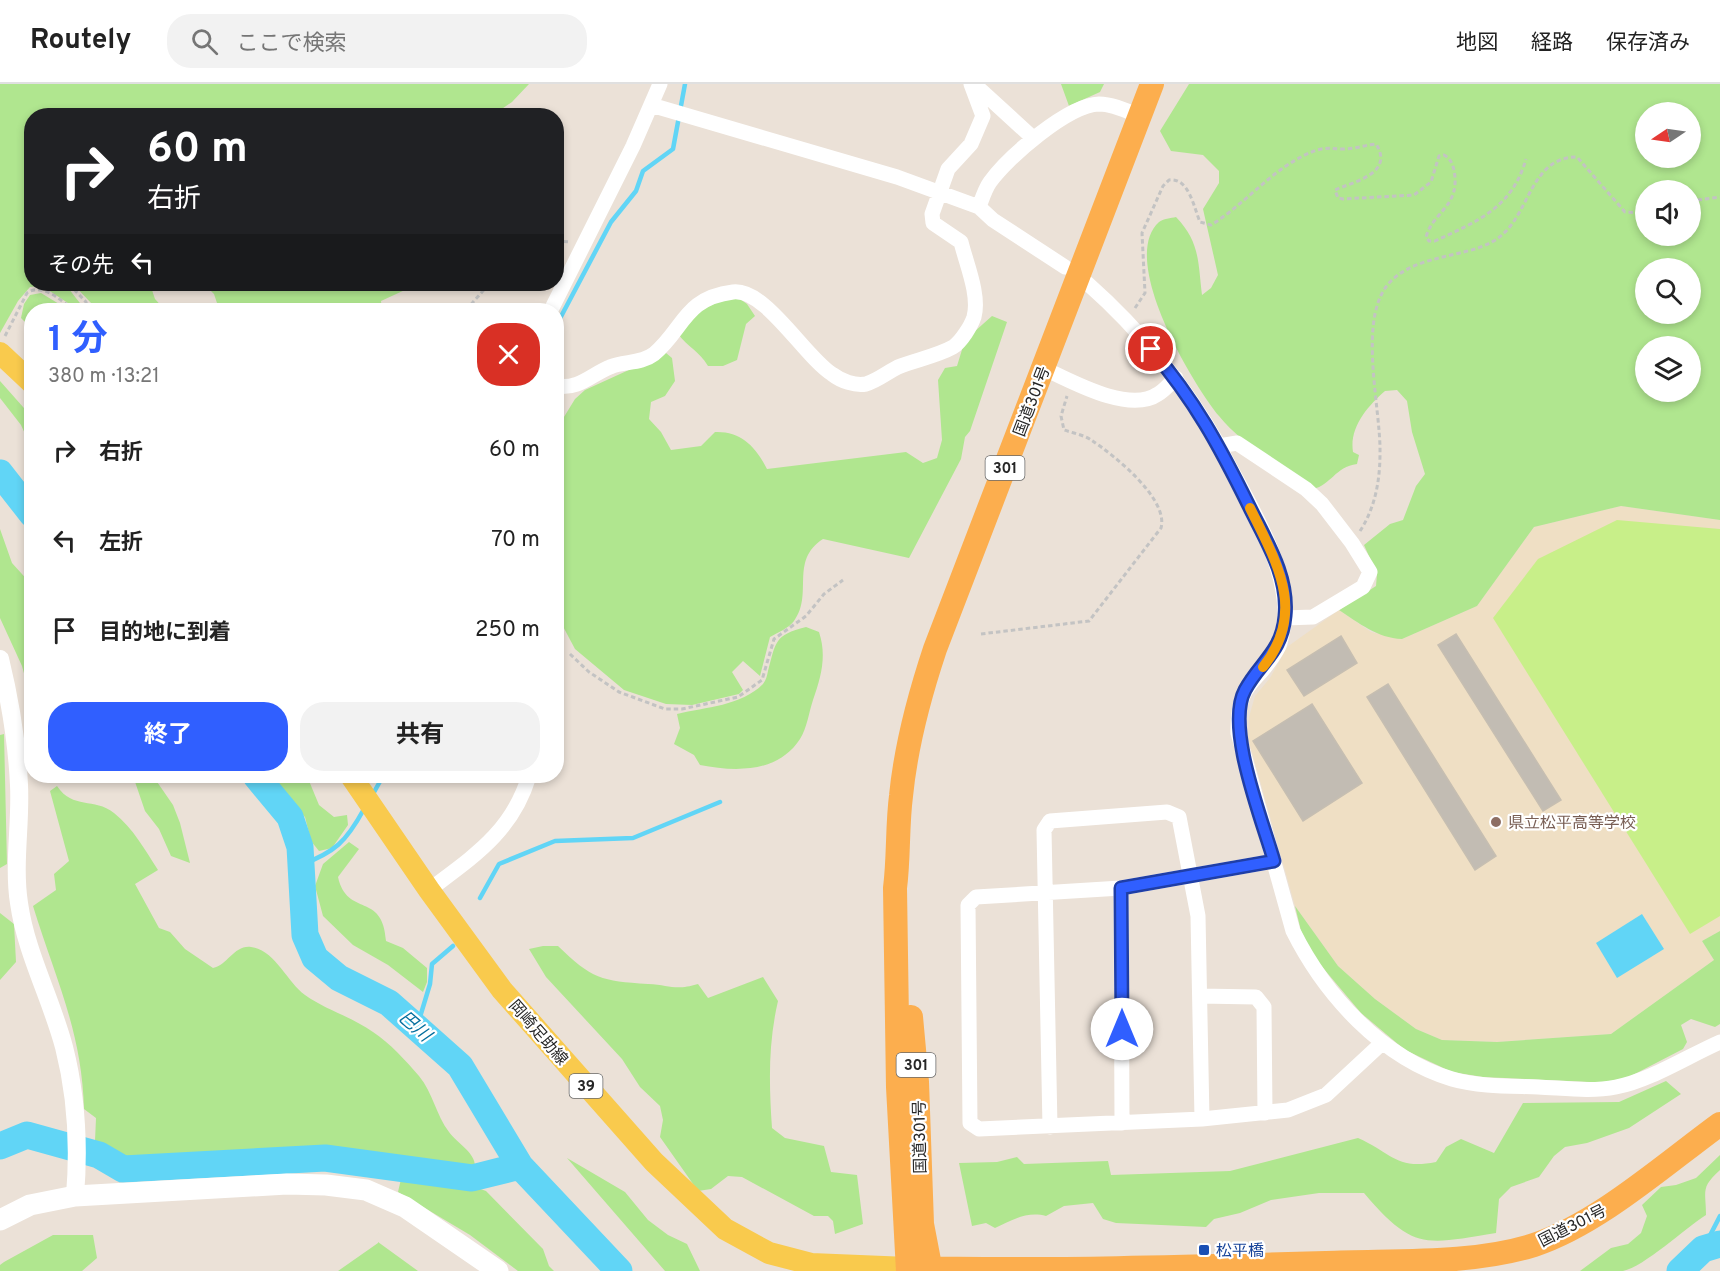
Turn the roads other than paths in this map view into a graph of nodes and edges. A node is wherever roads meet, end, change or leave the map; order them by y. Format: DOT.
graph roads {
  1 [pos="660,84"];
  2 [pos="973,84"];
  3 [pos="1152,84"];
  4 [pos="651,105"];
  5 [pos="1139,116"];
  6 [pos="1034,138"];
  7 [pos="979,207"];
  8 [pos="1065,267"];
  9 [pos="1087,283"];
  10 [pos="564,284"];
  11 [pos="0,353"];
  12 [pos="1043,368"];
  13 [pos="24,376"];
  14 [pos="1176,378"];
  15 [pos="564,386"];
  16 [pos="1219,446"];
  17 [pos="1285,618"];
  18 [pos="0,659"];
  19 [pos="356,783"];
  20 [pos="527,783"];
  21 [pos="1274,861"];
  22 [pos="1192,877"];
  23 [pos="1121,888"];
  24 [pos="429,890"];
  25 [pos="1043,891"];
  26 [pos="1200,996"];
  27 [pos="1720,1042"];
  28 [pos="1382,1043"];
  29 [pos="1265,1113"];
  30 [pos="1202,1119"];
  31 [pos="1122,1123"];
  32 [pos="1720,1124"];
  33 [pos="1050,1127"];
  34 [pos="75,1196"];
  35 [pos="0,1220"];
  36 [pos="919,1270"];
  37 [pos="498,1271"];
  1 -- 4 [label="street"];
  2 -- 6 [label="street"];
  2 -- 15 [label="street"];
  3 -- 5 [label="highway, 国道301号 / 301"];
  4 -- 7 [label="street"];
  4 -- 10 [label="street"];
  5 -- 6 [label="street"];
  5 -- 12 [label="highway, 国道301号 / 301"];
  6 -- 7 [label="street"];
  7 -- 8 [label="street"];
  9 -- 14 [label="street"];
  11 -- 13 [label="main road"];
  12 -- 14 [label="street"];
  12 -- 36 [label="highway, 国道301号 / 301"];
  14 -- 16 [label="street"];
  16 -- 17 [label="street"];
  16 -- 17 [label="street"];
  17 -- 21 [label="street"];
  18 -- 34 [label="street"];
  19 -- 24 [label="main road, 岡崎足助線 / 39"];
  20 -- 24 [label="street"];
  21 -- 22 [label="street"];
  21 -- 28 [label="street"];
  22 -- 23 [label="street"];
  22 -- 25 [label="street"];
  22 -- 26 [label="street"];
  23 -- 25 [label="street"];
  23 -- 31 [label="street"];
  24 -- 36 [label="main road, 岡崎足助線 / 39"];
  25 -- 33 [label="street"];
  25 -- 33 [label="street"];
  26 -- 29 [label="street"];
  26 -- 30 [label="street"];
  27 -- 28 [label="street"];
  28 -- 29 [label="street"];
  29 -- 30 [label="street"];
  30 -- 31 [label="street"];
  31 -- 33 [label="street"];
  32 -- 36 [label="highway, 国道301号"];
  34 -- 35 [label="main road"];
  34 -- 37 [label="main road"];
}
